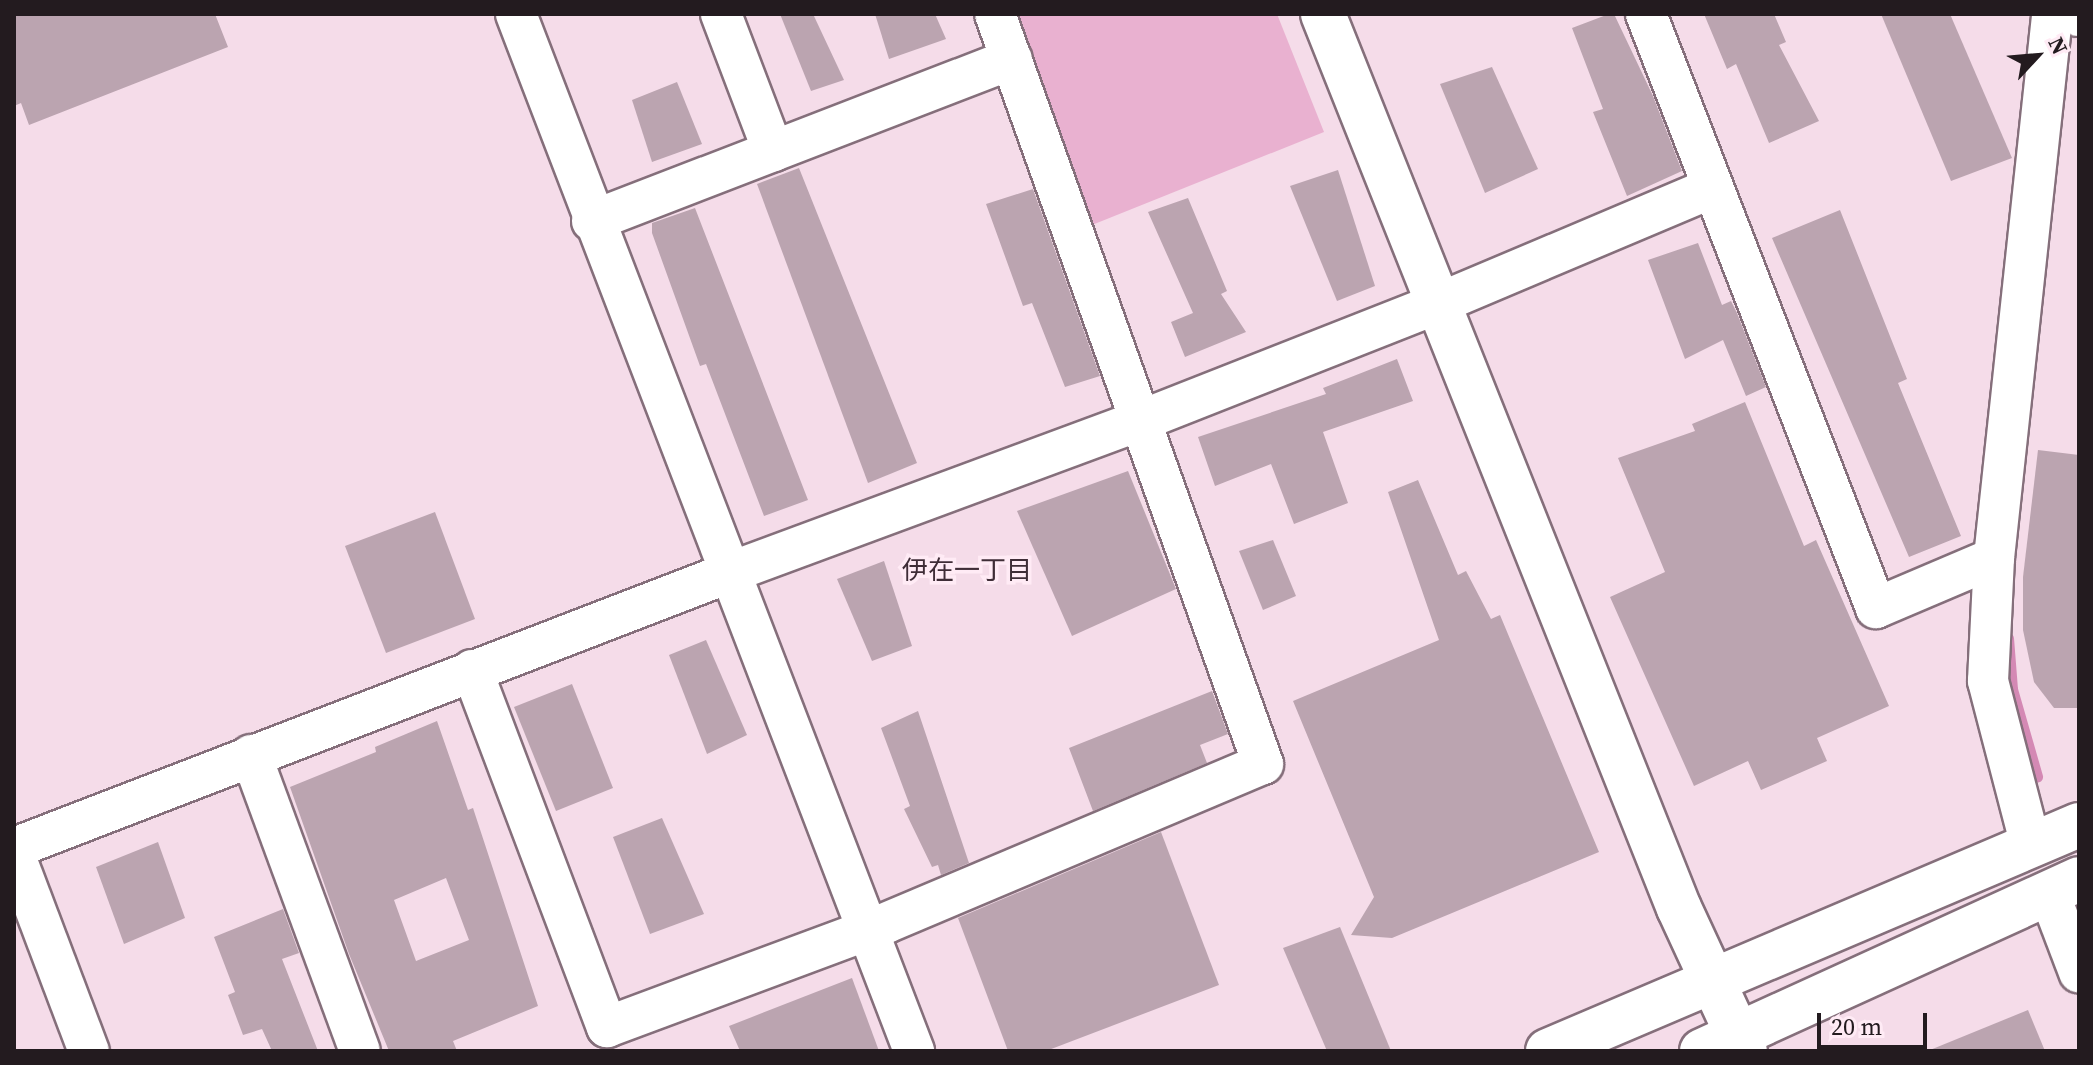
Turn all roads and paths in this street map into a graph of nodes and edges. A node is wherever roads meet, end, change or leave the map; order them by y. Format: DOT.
graph roads {
  1 [pos="516,14"];
  2 [pos="721,14"];
  3 [pos="995,14"];
  4 [pos="1323,14"];
  5 [pos="1646,14"];
  6 [pos="2066,20"];
  7 [pos="1012,59"];
  8 [pos="773,151"];
  9 [pos="1712,188"];
  10 [pos="592,221"];
  11 [pos="1437,304"];
  12 [pos="1142,420"];
  13 [pos="1994,558"];
  14 [pos="728,573"];
  15 [pos="472,670"];
  16 [pos="251,755"];
  17 [pos="2079,825"];
  18 [pos="2031,846"];
  19 [pos="14,851"];
  20 [pos="2064,886"];
  21 [pos="867,930"];
  22 [pos="2079,972"];
  23 [pos="1713,982"];
  24 [pos="1728,1046"];
  25 [pos="89,1051"];
  26 [pos="360,1051"];
  27 [pos="914,1051"];
  28 [pos="1548,1051"];
  1 -- 10 [label="street"];
  2 -- 8 [label="street"];
  3 -- 7 [label="street"];
  4 -- 11 [label="street"];
  5 -- 9 [label="street"];
  6 -- 13 [label="street"];
  7 -- 8 [label="street"];
  7 -- 12 [label="street"];
  8 -- 10 [label="street"];
  9 -- 11 [label="street"];
  9 -- 13 [label="street"];
  10 -- 14 [label="street"];
  11 -- 12 [label="street"];
  11 -- 23 [label="street"];
  12 -- 14 [label="street"];
  12 -- 21 [label="street"];
  13 -- 18 [label="street"];
  14 -- 15 [label="street"];
  14 -- 21 [label="street"];
  15 -- 16 [label="street"];
  15 -- 21 [label="street"];
  16 -- 19 [label="street"];
  16 -- 26 [label="street"];
  17 -- 18 [label="street"];
  18 -- 23 [label="street"];
  19 -- 25 [label="street"];
  20 -- 22 [label="street"];
  20 -- 24 [label="street"];
  21 -- 27 [label="street"];
  23 -- 24 [label="street"];
  23 -- 28 [label="street"];
}
